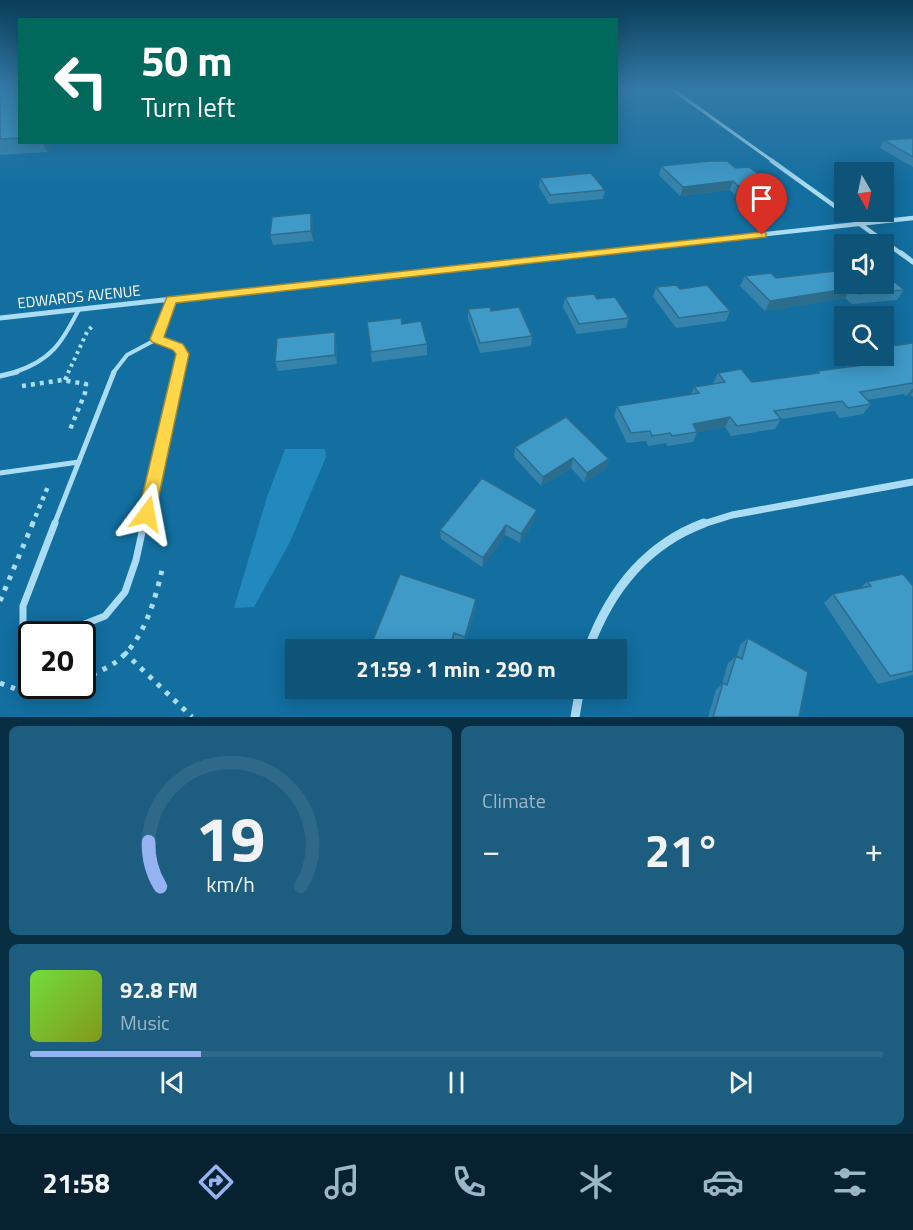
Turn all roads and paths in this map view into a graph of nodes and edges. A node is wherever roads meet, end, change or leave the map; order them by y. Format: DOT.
graph roads {
  1 [pos="719,122"];
  2 [pos="913,218"];
  3 [pos="861,224"];
  4 [pos="913,262"];
  5 [pos="171,299"];
  6 [pos="79,309"];
  7 [pos="0,318"];
  8 [pos="94,324"];
  9 [pos="157,339"];
  10 [pos="0,376"];
  11 [pos="65,380"];
  12 [pos="11,387"];
  13 [pos="69,432"];
  14 [pos="79,462"];
  15 [pos="0,473"];
  16 [pos="913,482"];
  17 [pos="49,484"];
  18 [pos="162,570"];
  19 [pos="0,601"];
  20 [pos="592,639"];
  21 [pos="124,652"];
  22 [pos="96,672"];
  23 [pos="0,683"];
  24 [pos="18,689"];
  25 [pos="578,699"];
  26 [pos="192,717"];
  27 [pos="575,717"];
  1 -- 3 [label="street"];
  2 -- 3 [label="street, EDWARDS AVENUE"];
  3 -- 4 [label="street"];
  3 -- 5 [label="street, EDWARDS AVENUE"];
  5 -- 6 [label="street, EDWARDS AVENUE"];
  5 -- 9 [label="lane"];
  6 -- 7 [label="street, EDWARDS AVENUE"];
  6 -- 10 [label="lane"];
  8 -- 11 [label="path"];
  9 -- 14 [label="lane"];
  9 -- 14 [label="lane"];
  11 -- 12 [label="path"];
  11 -- 13 [label="path"];
  14 -- 15 [label="lane"];
  16 -- 20 [label="street"];
  17 -- 19 [label="path"];
  18 -- 21 [label="path"];
  21 -- 22 [label="path"];
  21 -- 26 [label="path"];
  23 -- 24 [label="path"];
  25 -- 27 [label="street"];
}
